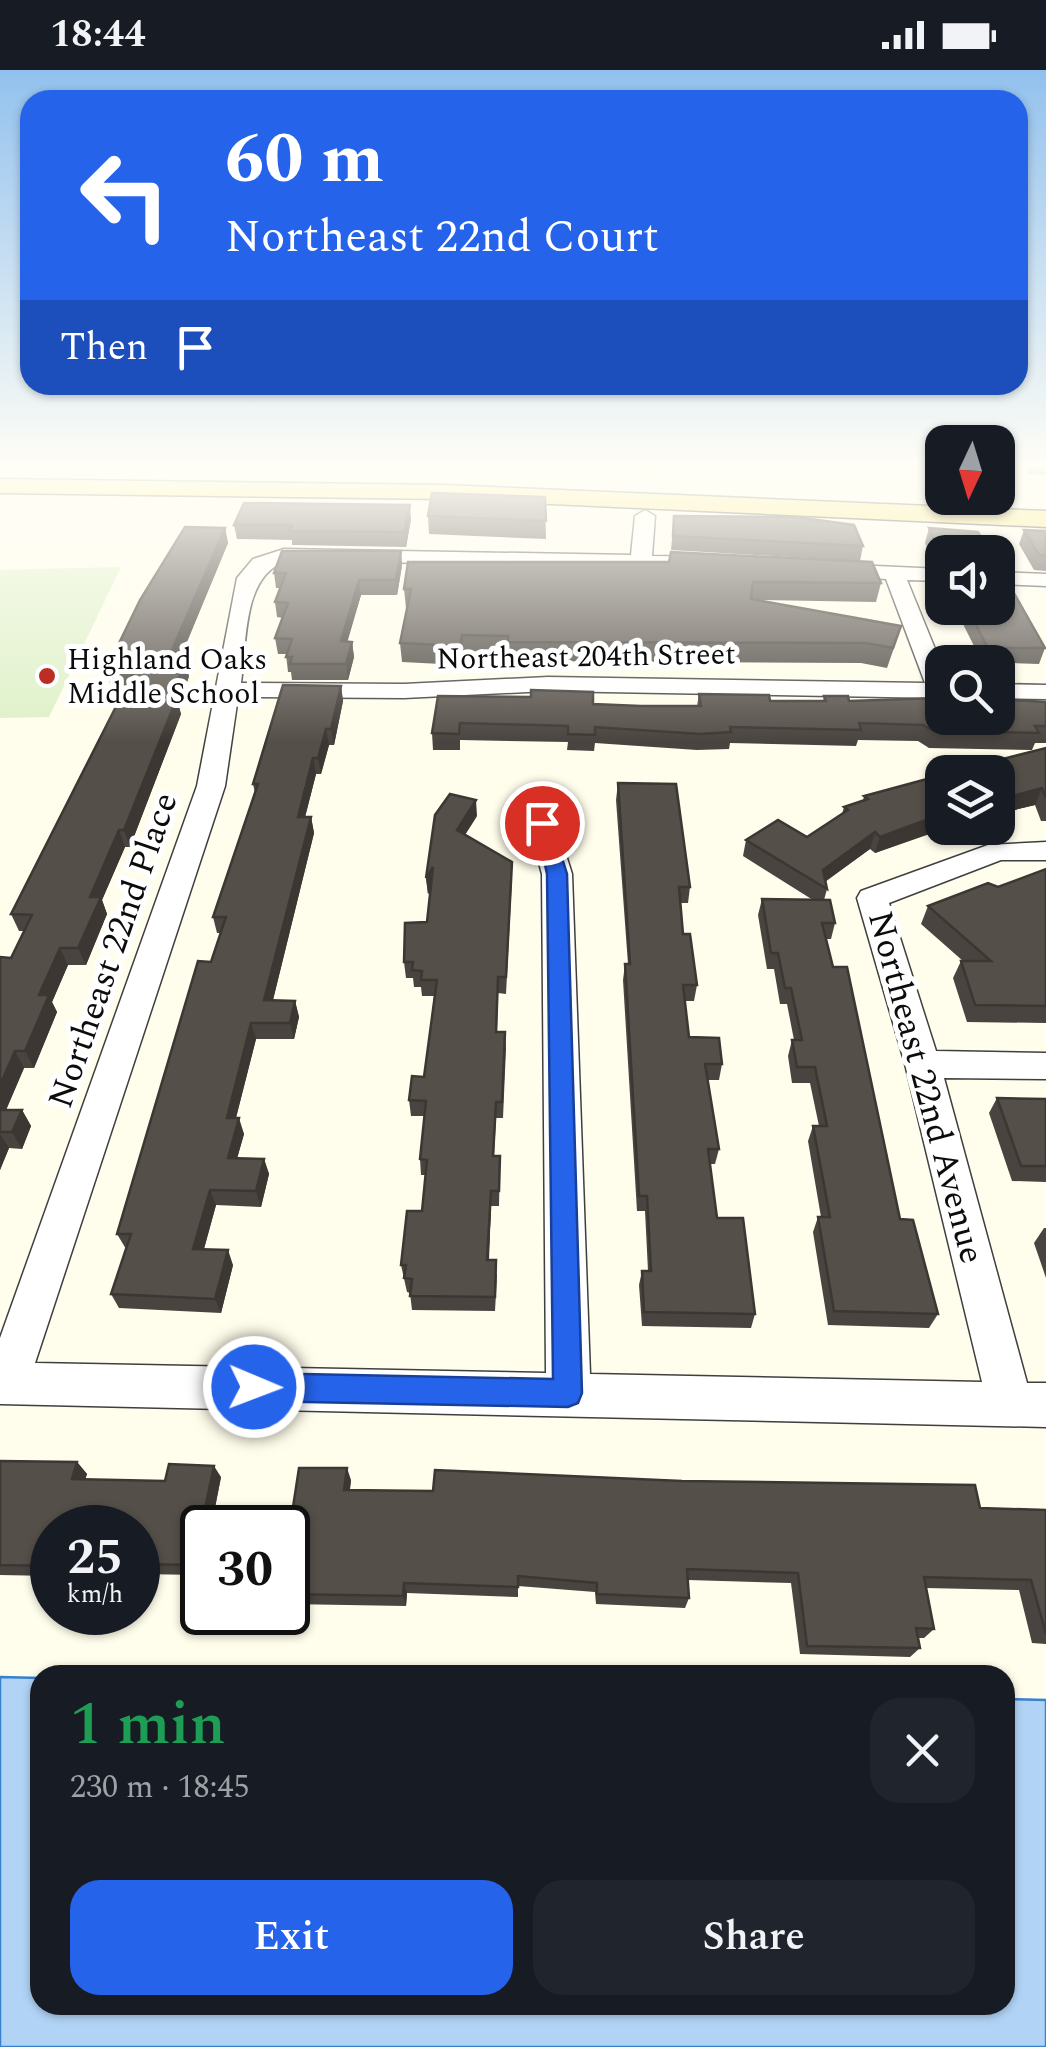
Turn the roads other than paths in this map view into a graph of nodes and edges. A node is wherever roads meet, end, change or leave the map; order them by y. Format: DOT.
graph roads {
  1 [pos="277,557"];
  2 [pos="486,557"];
  3 [pos="642,559"];
  4 [pos="738,564"];
  5 [pos="816,569"];
  6 [pos="894,573"];
  7 [pos="925,575"];
  8 [pos="1015,579"];
  9 [pos="1046,580"];
  10 [pos="925,650"];
  11 [pos="230,690"];
  12 [pos="925,690"];
  13 [pos="1015,692"];
  14 [pos="1046,692"];
  15 [pos="542,823"];
  16 [pos="1046,852"];
  17 [pos="923,1064"];
  18 [pos="1046,1066"];
  19 [pos="3,1383"];
  20 [pos="568,1393"];
  21 [pos="1028,1404"];
  1 -- 11 [label="street, Northeast 22nd Place"];
  2 -- 3 [label="street, Northeast 22nd Place"];
  3 -- 4 [label="street"];
  5 -- 6 [label="street"];
  6 -- 7 [label="street"];
  6 -- 10 [label="street"];
  8 -- 9 [label="street"];
  11 -- 12 [label="street, Northeast 204th Street"];
  11 -- 19 [label="street, Northeast 22nd Place"];
  13 -- 14 [label="street"];
  15 -- 20 [label="street"];
  16 -- 17 [label="street, Northeast 22nd Avenue"];
  17 -- 18 [label="street"];
  17 -- 21 [label="street, Northeast 22nd Avenue"];
  19 -- 20 [label="street"];
  20 -- 21 [label="street"];
}
